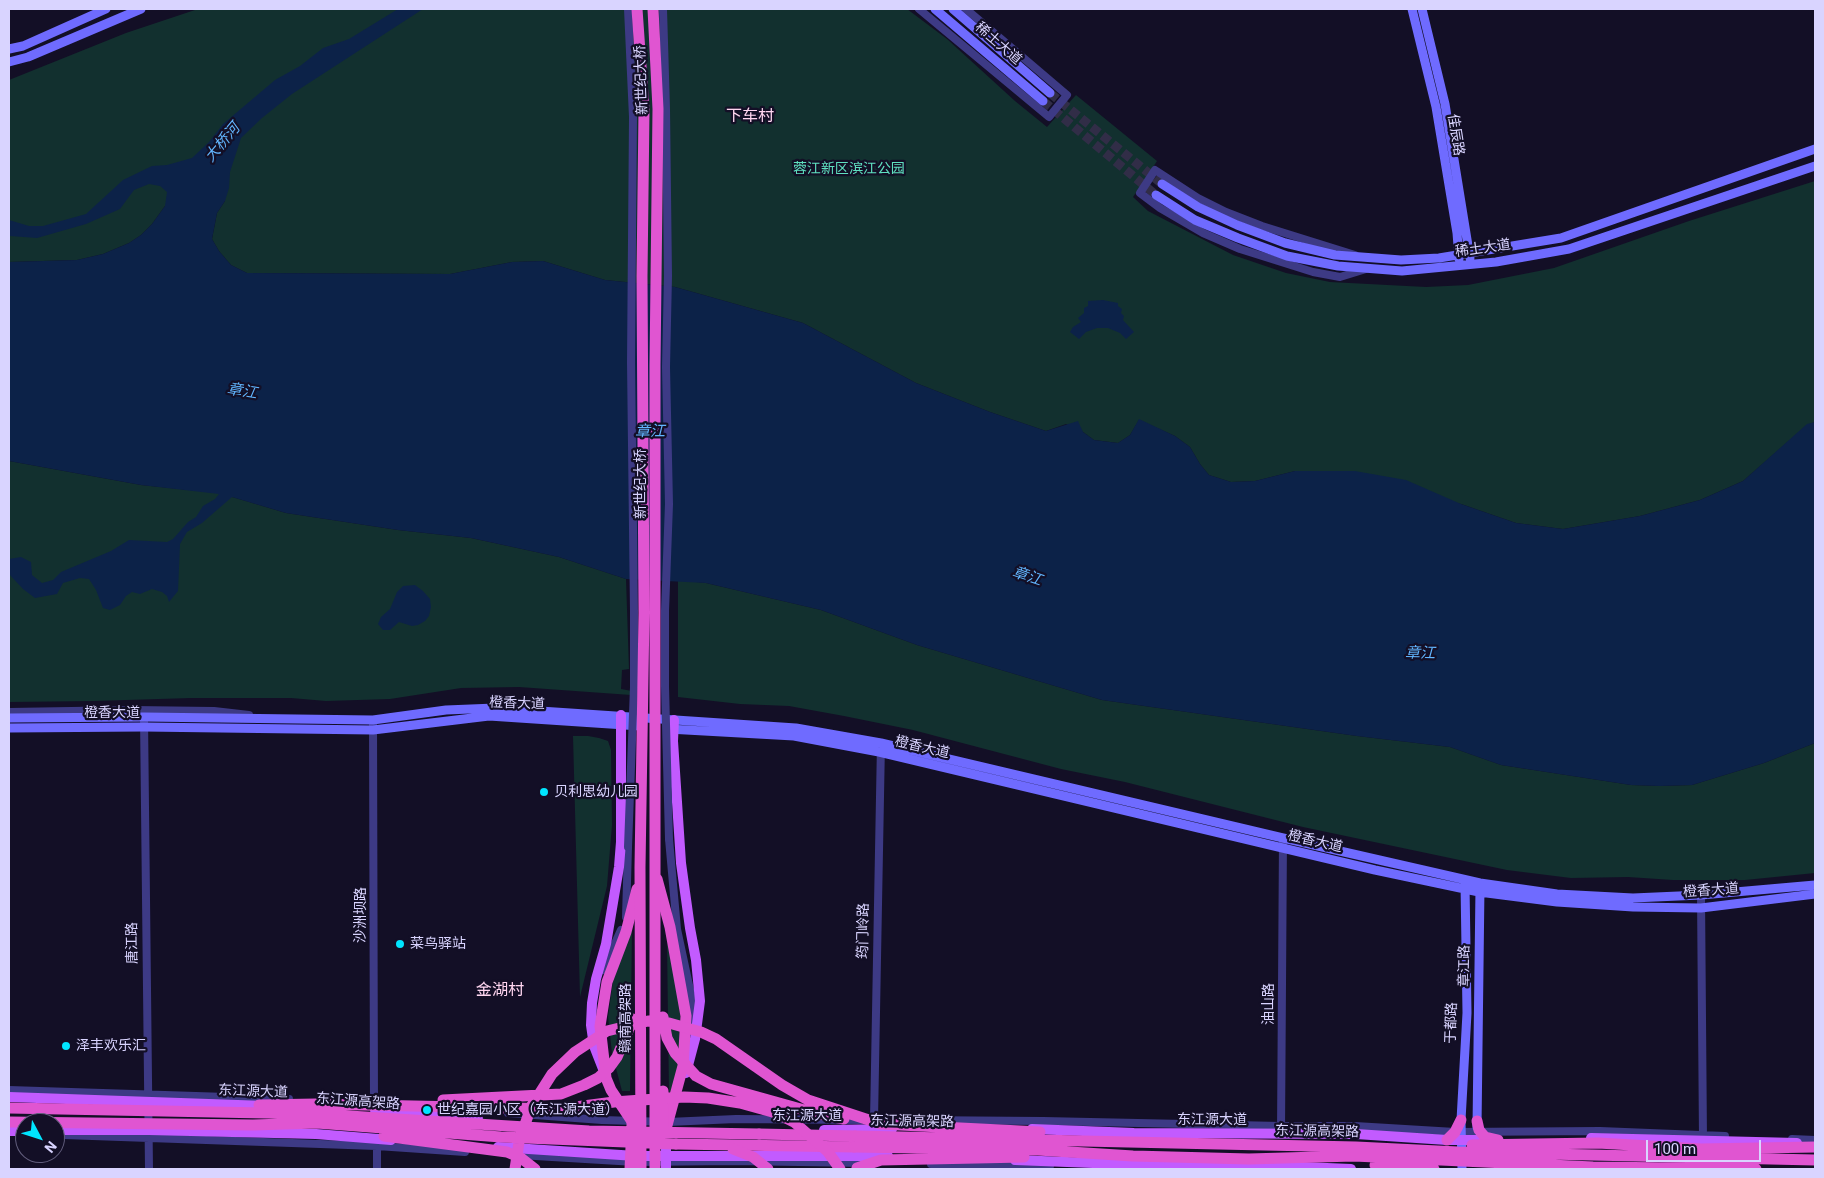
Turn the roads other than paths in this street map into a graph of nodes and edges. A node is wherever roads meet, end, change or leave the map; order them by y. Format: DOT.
graph roads {
  1 [pos="106,9"];
  2 [pos="628,9"];
  3 [pos="637,9"];
  4 [pos="653,9"];
  5 [pos="663,9"];
  6 [pos="919,9"];
  7 [pos="935,9"];
  8 [pos="953,9"];
  9 [pos="966,9"];
  10 [pos="1412,9"];
  11 [pos="1422,9"];
  12 [pos="136,10"];
  13 [pos="9,50"];
  14 [pos="9,62"];
  15 [pos="1050,93"];
  16 [pos="1043,101"];
  17 [pos="1815,149"];
  18 [pos="1815,166"];
  19 [pos="1162,184"];
  20 [pos="1156,195"];
  21 [pos="1470,253"];
  22 [pos="1459,254"];
  23 [pos="1362,257"];
  24 [pos="1471,265"];
  25 [pos="1459,267"];
  26 [pos="1368,268"];
  27 [pos="9,712"];
  28 [pos="144,717"];
  29 [pos="9,718"];
  30 [pos="293,719"];
  31 [pos="373,720"];
  32 [pos="620,720"];
  33 [pos="674,725"];
  34 [pos="144,727"];
  35 [pos="9,728"];
  36 [pos="374,730"];
  37 [pos="880,748"];
  38 [pos="1283,838"];
  39 [pos="1283,848"];
  40 [pos="640,867"];
  41 [pos="655,870"];
  42 [pos="1465,878"];
  43 [pos="1480,883"];
  44 [pos="1815,885"];
  45 [pos="1464,889"];
  46 [pos="1479,892"];
  47 [pos="1815,894"];
  48 [pos="1701,896"];
  49 [pos="1701,908"];
  50 [pos="655,1006"];
  51 [pos="591,1025"];
  52 [pos="606,1078"];
  53 [pos="9,1090"];
  54 [pos="679,1096"];
  55 [pos="9,1097"];
  56 [pos="148,1099"];
  57 [pos="375,1106"];
  58 [pos="9,1108"];
  59 [pos="114,1109"];
  60 [pos="9,1122"];
  61 [pos="878,1122"];
  62 [pos="634,1124"];
  63 [pos="253,1125"];
  64 [pos="666,1126"];
  65 [pos="65,1130"];
  66 [pos="1281,1130"];
  67 [pos="1456,1132"];
  68 [pos="1484,1133"];
  69 [pos="65,1134"];
  70 [pos="149,1134"];
  71 [pos="1703,1138"];
  72 [pos="1815,1140"];
  73 [pos="377,1142"];
  74 [pos="1136,1143"];
  75 [pos="676,1144"];
  76 [pos="1815,1145"];
  77 [pos="1246,1146"];
  78 [pos="1133,1156"];
  79 [pos="1249,1159"];
  80 [pos="1815,1160"];
  81 [pos="875,1163"];
  82 [pos="633,1165"];
  83 [pos="665,1165"];
  84 [pos="1278,1168"];
  85 [pos="149,1169"];
  86 [pos="377,1169"];
  87 [pos="515,1169"];
  88 [pos="536,1169"];
  89 [pos="655,1169"];
  90 [pos="768,1169"];
  91 [pos="840,1169"];
  92 [pos="856,1169"];
  93 [pos="1200,1169"];
  94 [pos="1351,1169"];
  95 [pos="1434,1169"];
  96 [pos="1462,1169"];
  97 [pos="1478,1169"];
  98 [pos="1703,1169"];
  99 [pos="1756,1169"];
  1 -- 13 [label="main road"];
  2 -- 51 [label="street, bridge"];
  3 -- 40 [label="highway, 新世纪大桥, bridge"];
  4 -- 41 [label="highway, 新世纪大桥, bridge"];
  5 -- 54 [label="street, bridge"];
  6 -- 9 [label="street"];
  7 -- 16 [label="main road, 稀土大道"];
  8 -- 15 [label="main road, 稀土大道"];
  10 -- 22 [label="main road, 佳辰路"];
  11 -- 21 [label="main road, 佳辰路"];
  12 -- 14 [label="main road"];
  17 -- 21 [label="main road, 稀土大道"];
  18 -- 24 [label="main road, 稀土大道"];
  19 -- 23 [label="main road, 稀土大道"];
  20 -- 26 [label="main road, 稀土大道"];
  21 -- 22 [label="main road, 稀土大道"];
  21 -- 24 [label="main road, 佳辰路"];
  22 -- 23 [label="main road, 稀土大道"];
  22 -- 25 [label="main road, 佳辰路"];
  23 -- 26 [label="street"];
  24 -- 25 [label="main road, 稀土大道"];
  25 -- 26 [label="main road, 稀土大道"];
  27 -- 30 [label="street"];
  28 -- 29 [label="main road, 橙香大道"];
  28 -- 30 [label="main road, 橙香大道"];
  28 -- 34 [label="street, 唐江路"];
  30 -- 31 [label="main road, 橙香大道"];
  31 -- 32 [label="main road, 橙香大道"];
  31 -- 36 [label="street, 沙洲坝路"];
  32 -- 33 [label="main road, 橙香大道"];
  32 -- 36 [label="main road, 橙香大道"];
  32 -- 51 [label="main road"];
  33 -- 37 [label="main road, 橙香大道"];
  33 -- 54 [label="main road"];
  34 -- 35 [label="main road, 橙香大道"];
  34 -- 36 [label="main road, 橙香大道"];
  34 -- 56 [label="street, 唐江路"];
  36 -- 57 [label="street, 沙洲坝路"];
  37 -- 38 [label="main road, 橙香大道"];
  37 -- 39 [label="main road, 橙香大道"];
  37 -- 61 [label="street, 筠门岭路"];
  38 -- 39 [label="street, 油山路"];
  38 -- 42 [label="main road, 橙香大道"];
  39 -- 45 [label="main road, 橙香大道"];
  39 -- 66 [label="street, 油山路"];
  40 -- 52 [label="highway"];
  40 -- 57 [label="highway, bridge"];
  40 -- 82 [label="highway, 赣南高架路, bridge"];
  41 -- 50 [label="highway, 赣南高架路, bridge"];
  41 -- 61 [label="highway, bridge"];
  41 -- 64 [label="highway"];
  42 -- 43 [label="main road, 橙香大道"];
  42 -- 45 [label="main road, 于都路"];
  43 -- 46 [label="main road, 章江路"];
  43 -- 48 [label="main road, 橙香大道"];
  44 -- 48 [label="main road, 橙香大道"];
  45 -- 46 [label="main road, 橙香大道"];
  45 -- 67 [label="main road, 于都路"];
  46 -- 49 [label="main road, 橙香大道"];
  46 -- 68 [label="main road, 章江路"];
  47 -- 49 [label="main road, 橙香大道"];
  48 -- 49 [label="street"];
  49 -- 71 [label="street"];
  50 -- 83 [label="highway, bridge"];
  50 -- 89 [label="highway, 赣南高架路, bridge"];
  51 -- 52 [label="main road"];
  52 -- 62 [label="main road"];
  53 -- 56 [label="street"];
  54 -- 64 [label="street"];
  55 -- 56 [label="main road, 东江源大道"];
  56 -- 57 [label="main road, 东江源大道"];
  56 -- 70 [label="street, 唐江路"];
  57 -- 59 [label="highway, bridge"];
  57 -- 62 [label="main road, 东江源大道"];
  57 -- 91 [label="highway, bridge"];
  58 -- 59 [label="highway, 东江源高架路, bridge"];
  59 -- 74 [label="highway, 东江源高架路, bridge"];
  60 -- 63 [label="highway, 东江源高架路, bridge"];
  61 -- 64 [label="street"];
  61 -- 66 [label="street"];
  61 -- 74 [label="highway, bridge"];
  61 -- 87 [label="highway, bridge"];
  62 -- 64 [label="main road, 东江源大道"];
  62 -- 82 [label="main road"];
  63 -- 75 [label="highway, 东江源高架路, bridge"];
  63 -- 88 [label="highway, bridge"];
  64 -- 66 [label="main road, 东江源大道"];
  64 -- 83 [label="main road"];
  65 -- 70 [label="main road"];
  66 -- 67 [label="main road, 东江源大道"];
  66 -- 84 [label="street, 油山路"];
  67 -- 68 [label="main road, 东江源大道"];
  67 -- 96 [label="main road, 于都路"];
  68 -- 71 [label="main road, 东江源大道"];
  68 -- 97 [label="main road, 章江路"];
  69 -- 70 [label="street"];
  70 -- 73 [label="main road"];
  70 -- 85 [label="street, 唐江路"];
  71 -- 72 [label="street"];
  71 -- 76 [label="main road, 东江源大道"];
  71 -- 98 [label="street"];
  73 -- 82 [label="main road"];
  73 -- 86 [label="street"];
  74 -- 77 [label="highway, 东江源高架路, bridge"];
  75 -- 78 [label="highway, 东江源高架路, bridge"];
  75 -- 90 [label="highway, bridge"];
  76 -- 77 [label="highway, bridge"];
  77 -- 80 [label="highway, 东江源高架路, bridge"];
  78 -- 79 [label="highway, 东江源高架路, bridge"];
  78 -- 92 [label="highway, bridge"];
  79 -- 95 [label="highway, bridge"];
  79 -- 99 [label="highway, 东江源高架路, bridge"];
  81 -- 83 [label="main road"];
  81 -- 84 [label="main road"];
  81 -- 93 [label="street"];
  82 -- 83 [label="main road"];
  84 -- 94 [label="main road"];
}
